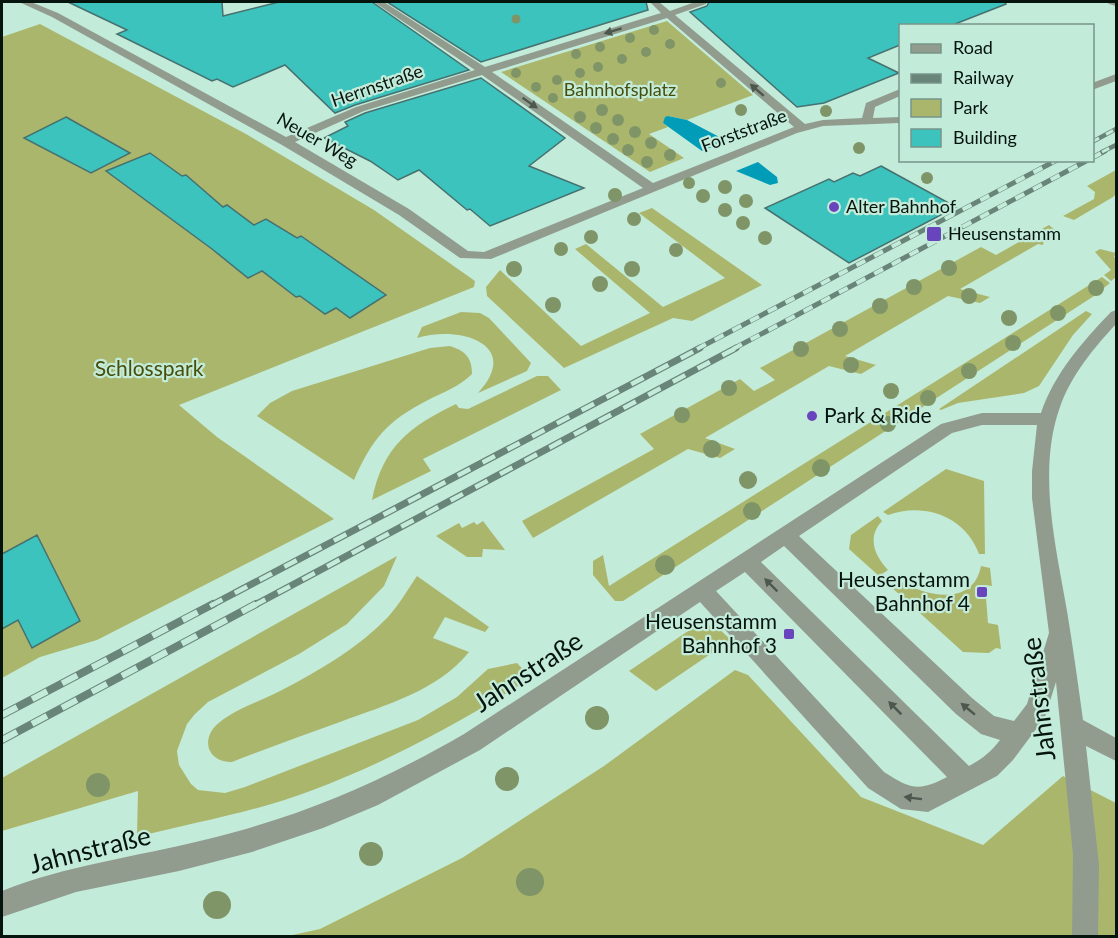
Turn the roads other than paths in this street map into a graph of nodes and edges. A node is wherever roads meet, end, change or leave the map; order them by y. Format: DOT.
graph roads {
  1 [pos="24,2"];
  2 [pos="378,2"];
  3 [pos="654,2"];
  4 [pos="703,2"];
  5 [pos="669,14"];
  6 [pos="482,70"];
  7 [pos="1116,77"];
  8 [pos="1094,86"];
  9 [pos="899,92"];
  10 [pos="867,120"];
  11 [pos="899,120"];
  12 [pos="802,128"];
  13 [pos="286,141"];
  14 [pos="650,187"];
  15 [pos="592,211"];
  16 [pos="1116,315"];
  17 [pos="1047,419"];
  18 [pos="786,535"];
  19 [pos="747,561"];
  20 [pos="702,590"];
  21 [pos="1060,631"];
  22 [pos="1071,726"];
  23 [pos="1020,733"];
  24 [pos="1116,750"];
  25 [pos="966,779"];
  26 [pos="2,904"];
  27 [pos="1085,936"];
  1 -- 13 [label="street, Neuer Weg"];
  2 -- 6 [label="street"];
  3 -- 5 [label="street"];
  4 -- 5 [label="street"];
  5 -- 6 [label="street, one-way"];
  12 -- 5 [label="street, one-way"];
  6 -- 13 [label="street, Herrnstraße"];
  6 -- 14 [label="street, one-way"];
  7 -- 8 [label="street"];
  9 -- 10 [label="street"];
  10 -- 11 [label="street, Forststraße"];
  10 -- 12 [label="street, Forststraße"];
  12 -- 14 [label="street, Forststraße"];
  13 -- 15 [label="street, Neuer Weg"];
  14 -- 15 [label="street, Forststraße"];
  16 -- 17 [label="street, Jahnstraße"];
  17 -- 18 [label="street, Jahnstraße"];
  17 -- 21 [label="street, Jahnstraße"];
  18 -- 19 [label="street, Jahnstraße"];
  23 -- 18 [label="street, one-way"];
  19 -- 20 [label="street, Jahnstraße"];
  25 -- 19 [label="street, one-way"];
  25 -- 20 [label="street, one-way"];
  20 -- 26 [label="street, Jahnstraße"];
  21 -- 22 [label="street, Jahnstraße"];
  21 -- 23 [label="street"];
  22 -- 24 [label="street"];
  22 -- 27 [label="street, Jahnstraße"];
  23 -- 25 [label="street"];
}
